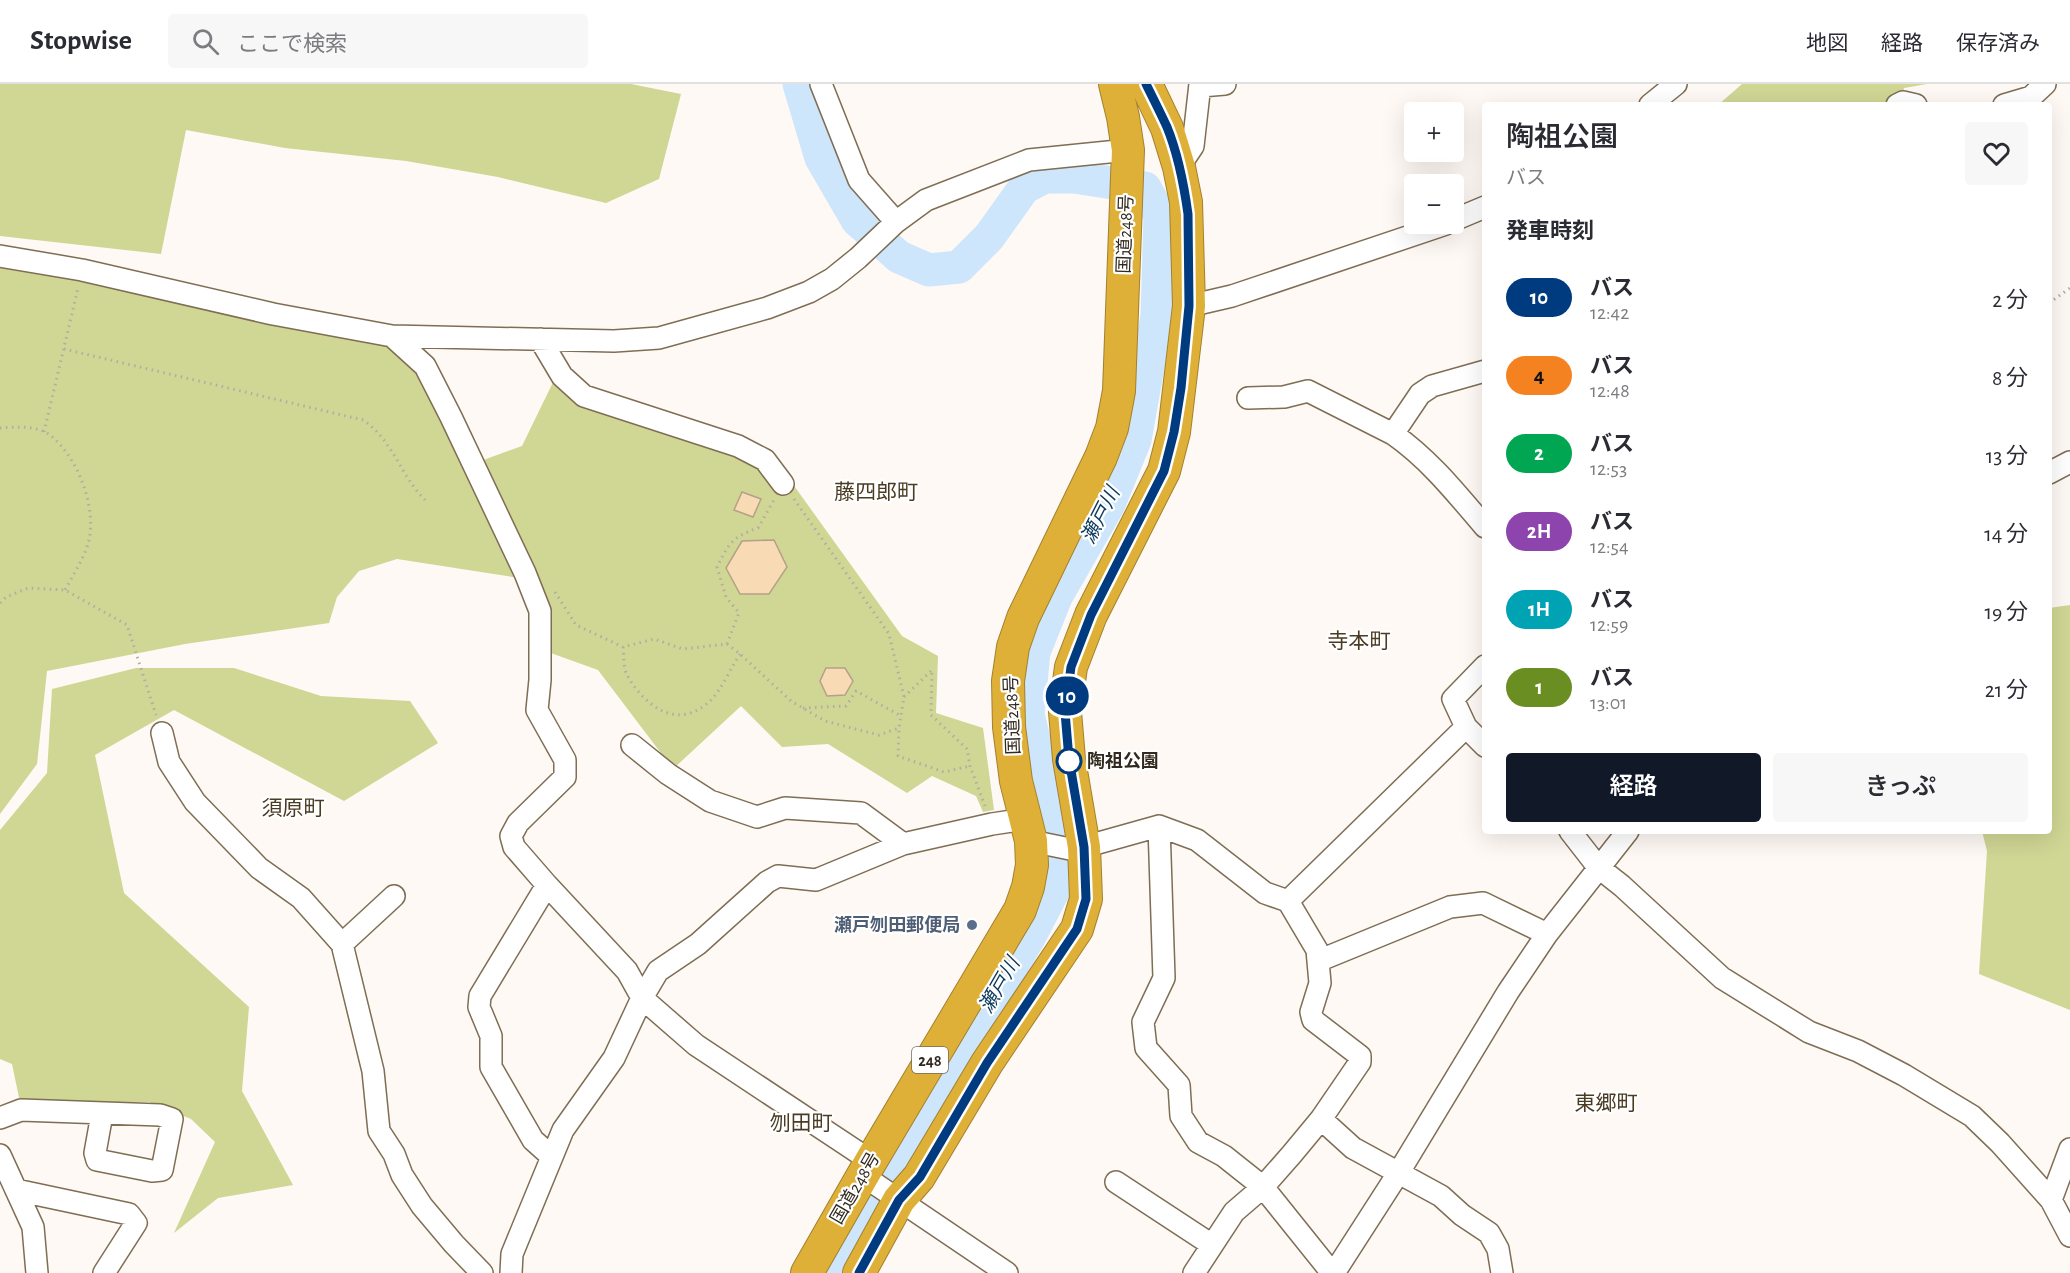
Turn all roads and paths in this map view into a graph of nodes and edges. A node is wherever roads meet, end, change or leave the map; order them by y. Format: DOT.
graph roads {
  1 [pos="821,84"];
  2 [pos="1115,84"];
  3 [pos="1146,84"];
  4 [pos="1225,84"];
  5 [pos="1676,84"];
  6 [pos="2045,84"];
  7 [pos="1200,85"];
  8 [pos="1654,102"];
  9 [pos="2014,102"];
  10 [pos="1127,158"];
  11 [pos="1179,167"];
  12 [pos="1482,208"];
  13 [pos="1464,216"];
  14 [pos="893,224"];
  15 [pos="1416,234"];
  16 [pos="0,256"];
  17 [pos="82,270"];
  18 [pos="2070,288"];
  19 [pos="2052,301"];
  20 [pos="1189,306"];
  21 [pos="392,336"];
  22 [pos="540,339"];
  23 [pos="64,349"];
  24 [pos="1482,373"];
  25 [pos="1248,398"];
  26 [pos="0,428"];
  27 [pos="44,432"];
  28 [pos="1393,434"];
  29 [pos="2069,463"];
  30 [pos="2052,472"];
  31 [pos="783,484"];
  32 [pos="425,500"];
  33 [pos="1482,524"];
  34 [pos="552,588"];
  35 [pos="65,590"];
  36 [pos="0,603"];
  37 [pos="727,644"];
  38 [pos="623,647"];
  39 [pos="740,654"];
  40 [pos="1482,669"];
  41 [pos="904,698"];
  42 [pos="803,708"];
  43 [pos="901,716"];
  44 [pos="1466,727"];
  45 [pos="899,728"];
  46 [pos="162,733"];
  47 [pos="1482,743"];
  48 [pos="632,745"];
  49 [pos="970,766"];
  50 [pos="992,824"];
  51 [pos="1159,826"];
  52 [pos="1031,834"];
  53 [pos="1572,834"];
  54 [pos="1626,834"];
  55 [pos="903,844"];
  56 [pos="1077,848"];
  57 [pos="1598,867"];
  58 [pos="547,885"];
  59 [pos="394,896"];
  60 [pos="1288,901"];
  61 [pos="1547,934"];
  62 [pos="342,944"];
  63 [pos="1318,962"];
  64 [pos="642,998"];
  65 [pos="102,1114"];
  66 [pos="0,1118"];
  67 [pos="1321,1119"];
  68 [pos="2070,1149"];
  69 [pos="0,1155"];
  70 [pos="552,1157"];
  71 [pos="867,1172"];
  72 [pos="1400,1172"];
  73 [pos="1116,1182"];
  74 [pos="1263,1187"];
  75 [pos="16,1190"];
  76 [pos="895,1197"];
  77 [pos="2051,1200"];
  78 [pos="2070,1236"];
  79 [pos="1212,1245"];
  80 [pos="37,1273"];
  81 [pos="104,1273"];
  82 [pos="482,1273"];
  83 [pos="510,1273"];
  84 [pos="807,1273"];
  85 [pos="859,1273"];
  86 [pos="1006,1273"];
  87 [pos="1194,1273"];
  88 [pos="1333,1273"];
  89 [pos="1502,1273"];
  1 -- 14 [label="street"];
  2 -- 10 [label="highway, 国道248号 / 248"];
  3 -- 11 [label="highway"];
  4 -- 7 [label="street"];
  5 -- 8 [label="street"];
  6 -- 9 [label="street"];
  7 -- 11 [label="street"];
  10 -- 14 [label="street"];
  10 -- 52 [label="highway, 国道248号 / 248"];
  11 -- 20 [label="highway"];
  12 -- 13 [label="street"];
  14 -- 22 [label="street"];
  15 -- 20 [label="street"];
  16 -- 17 [label="street"];
  17 -- 21 [label="street"];
  17 -- 23 [label="path"];
  18 -- 19 [label="path"];
  20 -- 56 [label="highway"];
  21 -- 22 [label="street"];
  21 -- 58 [label="street"];
  22 -- 31 [label="street"];
  23 -- 27 [label="path"];
  23 -- 32 [label="path"];
  24 -- 28 [label="street"];
  25 -- 28 [label="street"];
  26 -- 27 [label="path"];
  27 -- 35 [label="path"];
  28 -- 33 [label="street"];
  29 -- 30 [label="street"];
  31 -- 37 [label="path"];
  31 -- 41 [label="path"];
  34 -- 38 [label="path"];
  35 -- 36 [label="path"];
  35 -- 46 [label="path"];
  37 -- 38 [label="path"];
  37 -- 39 [label="path"];
  38 -- 39 [label="path"];
  39 -- 42 [label="path"];
  40 -- 44 [label="street"];
  41 -- 43 [label="path"];
  41 -- 49 [label="path"];
  42 -- 43 [label="path"];
  42 -- 45 [label="path"];
  43 -- 45 [label="path"];
  44 -- 47 [label="street"];
  44 -- 60 [label="street"];
  45 -- 49 [label="path"];
  46 -- 62 [label="street"];
  48 -- 55 [label="street"];
  49 -- 50 [label="path"];
  50 -- 52 [label="street"];
  50 -- 55 [label="street"];
  51 -- 56 [label="street"];
  51 -- 60 [label="street"];
  51 -- 74 [label="street"];
  52 -- 56 [label="street"];
  52 -- 71 [label="highway, 国道248号 / 248"];
  53 -- 57 [label="street"];
  54 -- 57 [label="street"];
  55 -- 64 [label="street"];
  56 -- 76 [label="highway"];
  57 -- 61 [label="street"];
  57 -- 77 [label="street"];
  58 -- 64 [label="street"];
  58 -- 70 [label="street"];
  59 -- 62 [label="street"];
  60 -- 63 [label="street"];
  61 -- 63 [label="street"];
  61 -- 72 [label="street"];
  62 -- 82 [label="street"];
  63 -- 67 [label="street"];
  64 -- 70 [label="street"];
  64 -- 71 [label="street"];
  65 -- 66 [label="street"];
  67 -- 72 [label="street"];
  67 -- 74 [label="street"];
  68 -- 77 [label="street"];
  69 -- 75 [label="street"];
  70 -- 83 [label="street"];
  71 -- 76 [label="street"];
  71 -- 84 [label="highway, 国道248号 / 248"];
  72 -- 88 [label="street"];
  72 -- 89 [label="street"];
  73 -- 79 [label="street"];
  74 -- 79 [label="street"];
  74 -- 88 [label="street"];
  75 -- 80 [label="street"];
  75 -- 81 [label="street"];
  76 -- 85 [label="highway"];
  76 -- 86 [label="street"];
  77 -- 78 [label="street"];
  79 -- 87 [label="street"];
}
